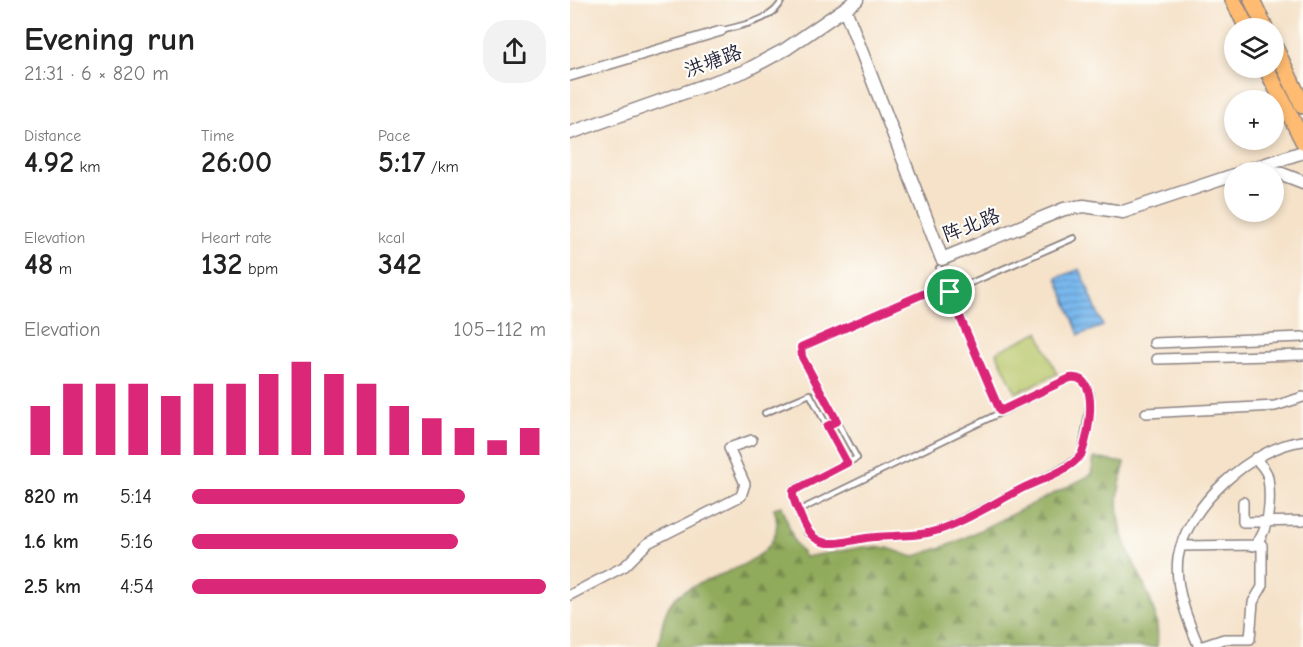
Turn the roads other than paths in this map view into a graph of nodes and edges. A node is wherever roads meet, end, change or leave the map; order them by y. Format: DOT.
graph roads {
  1 [pos="782,0"];
  2 [pos="857,0"];
  3 [pos="1233,0"];
  4 [pos="1252,0"];
  5 [pos="845,9"];
  6 [pos="1242,18"];
  7 [pos="1260,18"];
  8 [pos="720,31"];
  9 [pos="1284,66"];
  10 [pos="570,76"];
  11 [pos="1271,78"];
  12 [pos="1303,106"];
  13 [pos="570,133"];
  14 [pos="1303,141"];
  15 [pos="1303,152"];
  16 [pos="1273,162"];
  17 [pos="1284,175"];
  18 [pos="1224,179"];
  19 [pos="1303,182"];
  20 [pos="1074,238"];
  21 [pos="939,268"];
  22 [pos="946,284"];
  23 [pos="950,292"];
  24 [pos="1303,338"];
  25 [pos="1154,343"];
  26 [pos="1303,355"];
  27 [pos="1157,359"];
  28 [pos="1303,397"];
  29 [pos="1000,411"];
  30 [pos="1146,412"];
  31 [pos="765,413"];
  32 [pos="837,421"];
  33 [pos="827,426"];
  34 [pos="752,440"];
  35 [pos="1303,441"];
  36 [pos="1255,458"];
  37 [pos="847,463"];
  38 [pos="1243,502"];
  39 [pos="798,511"];
  40 [pos="1303,521"];
  41 [pos="1267,522"];
  42 [pos="1181,546"];
  43 [pos="1253,546"];
  44 [pos="570,595"];
  45 [pos="1200,647"];
  1 -- 8 [label="lane"];
  2 -- 5 [label="street, 洪塘路"];
  3 -- 6 [label="main road"];
  4 -- 7 [label="main road"];
  5 -- 13 [label="street, 洪塘路"];
  5 -- 18 [label="street, 阵北路"];
  8 -- 10 [label="street"];
  9 -- 12 [label="main road"];
  11 -- 14 [label="main road"];
  15 -- 16 [label="street, 阵北路"];
  17 -- 19 [label="street"];
  20 -- 23 [label="lane"];
  21 -- 22 [label="lane"];
  22 -- 23 [label="lane"];
  22 -- 32 [label="lane"];
  23 -- 29 [label="lane"];
  24 -- 25 [label="street"];
  26 -- 27 [label="street"];
  28 -- 30 [label="street"];
  29 -- 39 [label="lane"];
  29 -- 39 [label="lane"];
  31 -- 33 [label="lane"];
  32 -- 33 [label="lane"];
  32 -- 37 [label="lane"];
  33 -- 37 [label="lane"];
  34 -- 44 [label="street"];
  35 -- 36 [label="street"];
  36 -- 41 [label="street"];
  36 -- 42 [label="street"];
  37 -- 39 [label="lane"];
  38 -- 41 [label="street"];
  40 -- 41 [label="street"];
  41 -- 43 [label="street"];
  42 -- 43 [label="street"];
  42 -- 45 [label="street"];
  43 -- 45 [label="street"];
}
